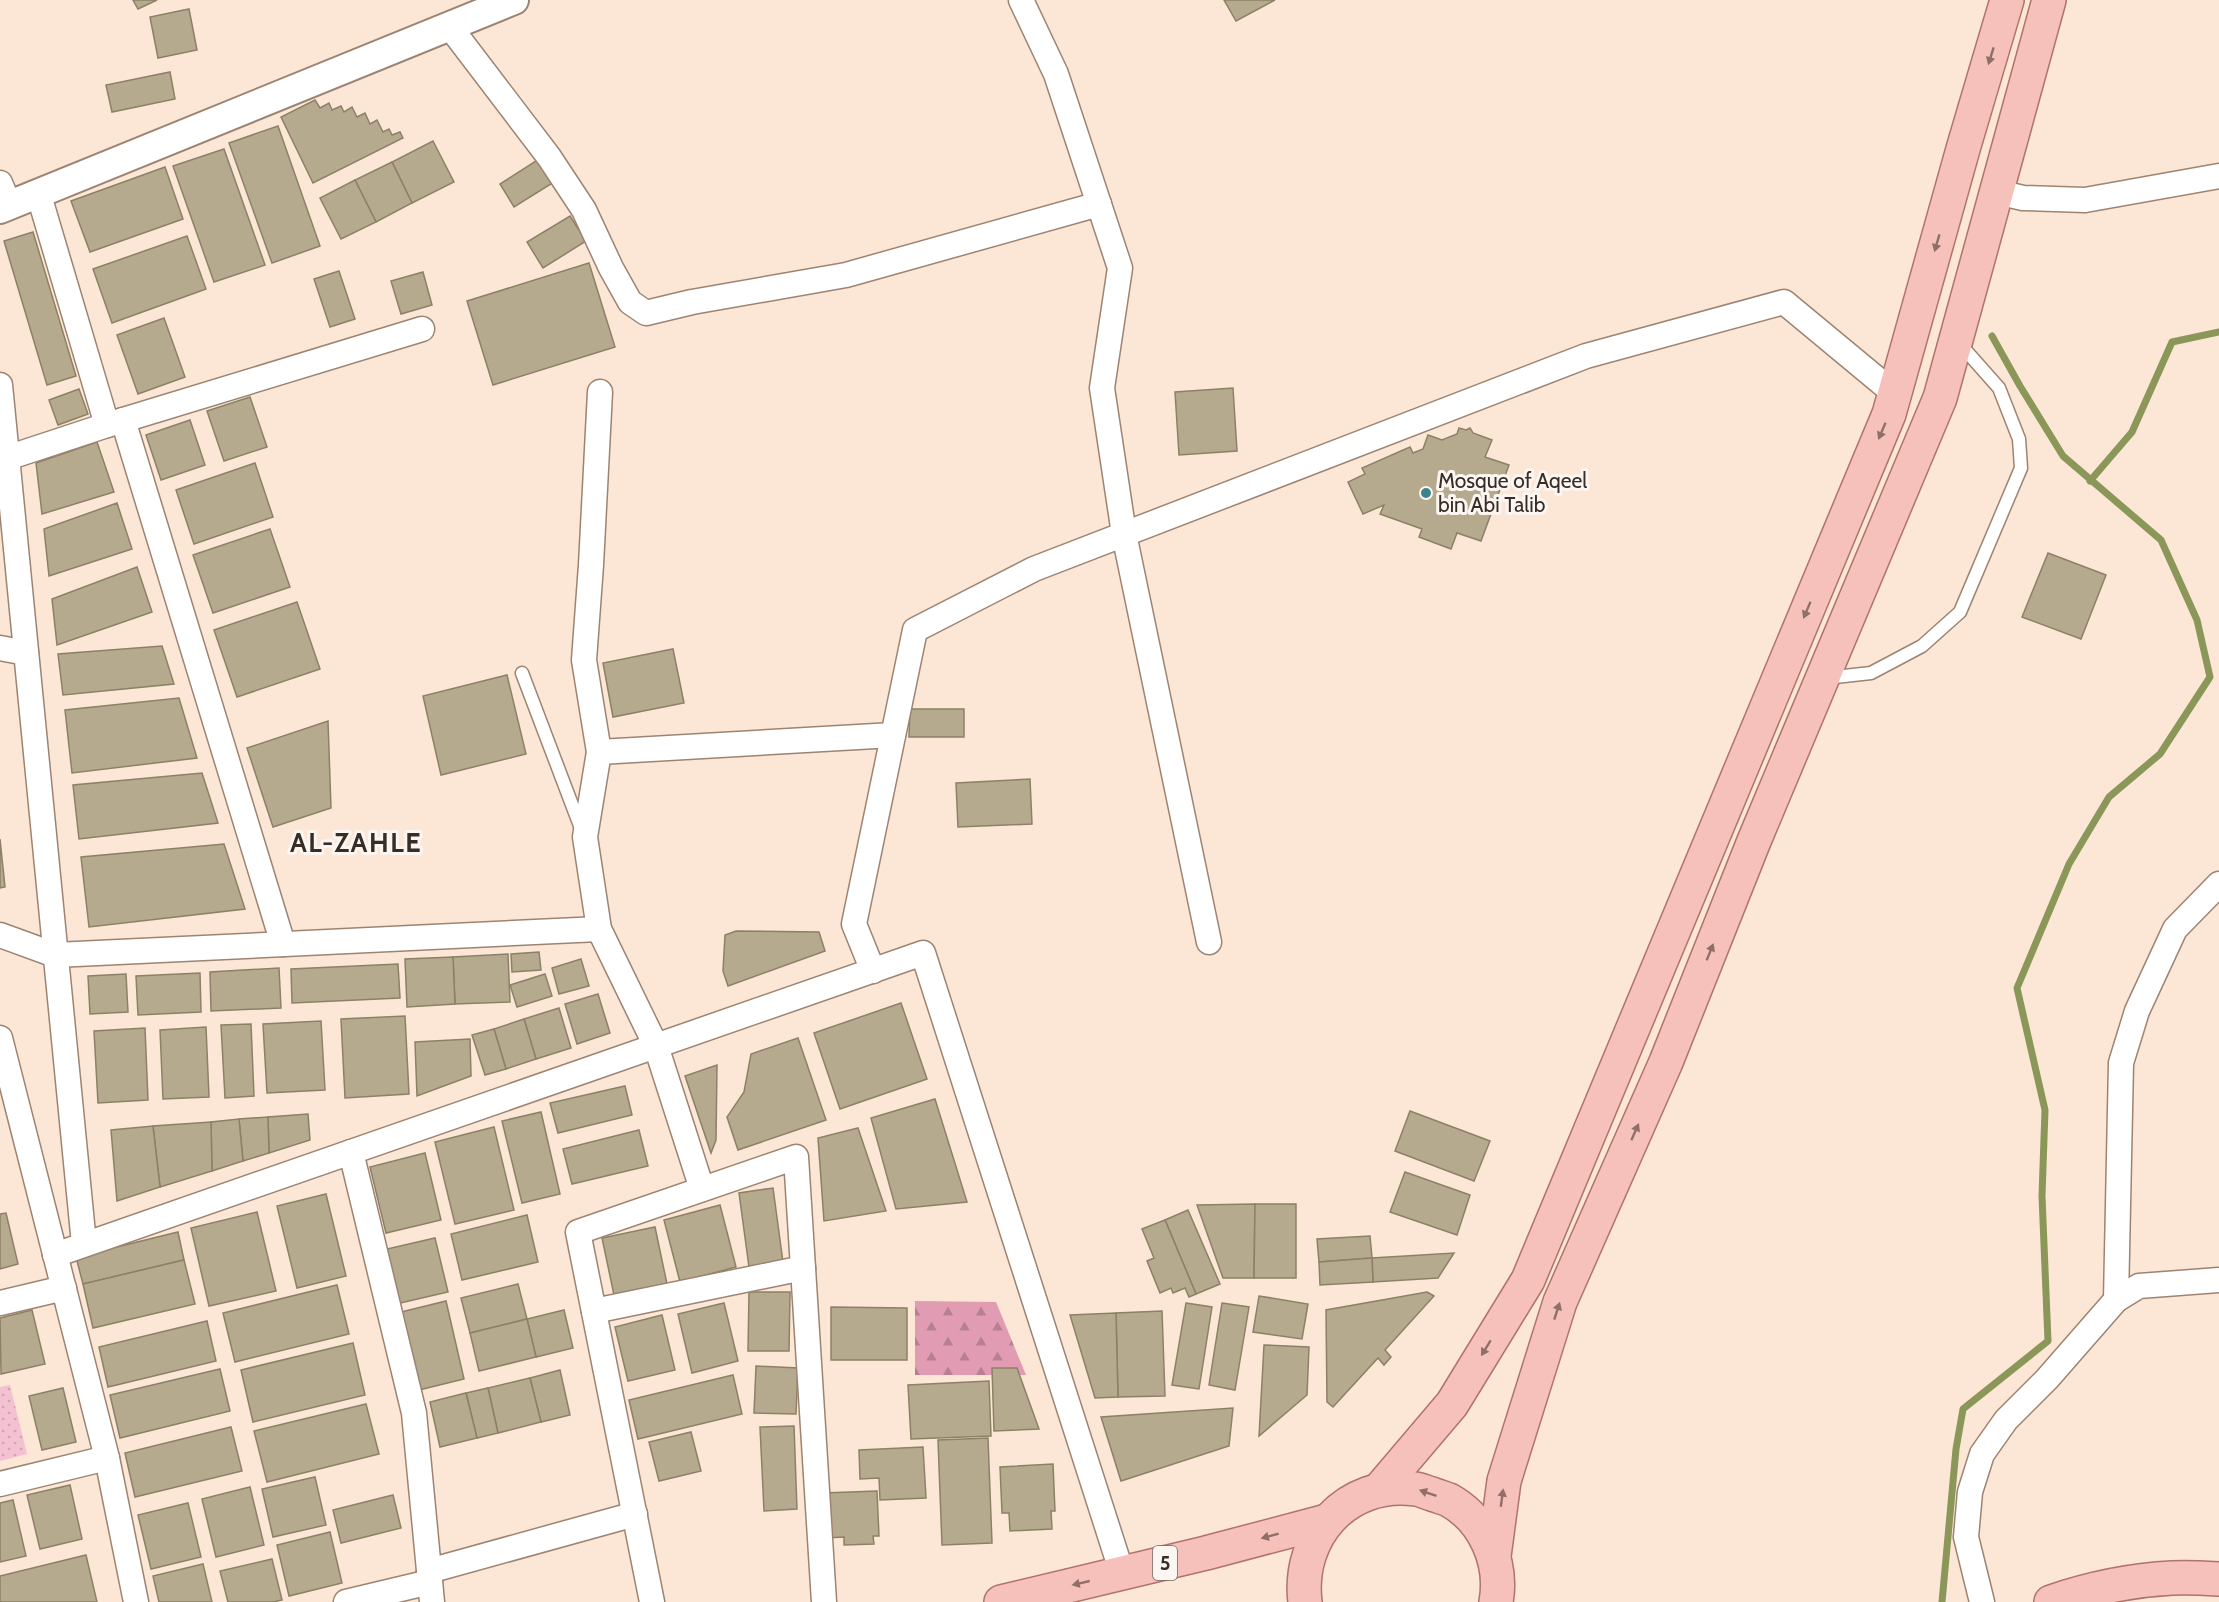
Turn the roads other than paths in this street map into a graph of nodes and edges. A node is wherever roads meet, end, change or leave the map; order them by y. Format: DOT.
graph roads {
  1 [pos="514,0"];
  2 [pos="1021,0"];
  3 [pos="2007,0"];
  4 [pos="2049,0"];
  5 [pos="450,27"];
  6 [pos="2219,176"];
  7 [pos="38,192"];
  8 [pos="1997,192"];
  9 [pos="3,199"];
  10 [pos="1099,204"];
  11 [pos="422,329"];
  12 [pos="1955,338"];
  13 [pos="0,385"];
  14 [pos="600,392"];
  15 [pos="1895,394"];
  16 [pos="115,423"];
  17 [pos="7,458"];
  18 [pos="1124,534"];
  19 [pos="0,648"];
  20 [pos="26,653"];
  21 [pos="522,673"];
  22 [pos="1822,679"];
  23 [pos="893,735"];
  24 [pos="599,752"];
  25 [pos="585,837"];
  26 [pos="2219,884"];
  27 [pos="599,929"];
  28 [pos="0,935"];
  29 [pos="1209,942"];
  30 [pos="283,944"];
  31 [pos="56,955"];
  32 [pos="873,971"];
  33 [pos="0,1038"];
  34 [pos="656,1046"];
  35 [pos="10,1120"];
  36 [pos="351,1152"];
  37 [pos="702,1189"];
  38 [pos="84,1244"];
  39 [pos="55,1255"];
  40 [pos="803,1268"];
  41 [pos="2219,1280"];
  42 [pos="64,1288"];
  43 [pos="2116,1300"];
  44 [pos="0,1303"];
  45 [pos="594,1311"];
  46 [pos="107,1458"];
  47 [pos="0,1484"];
  48 [pos="1379,1490"];
  49 [pos="635,1514"];
  50 [pos="1327,1521"];
  51 [pos="1494,1556"];
  52 [pos="1122,1573"];
  53 [pos="2219,1579"];
  54 [pos="431,1585"];
  55 [pos="136,1602"];
  56 [pos="346,1602"];
  57 [pos="652,1602"];
  58 [pos="824,1602"];
  59 [pos="1001,1602"];
  60 [pos="1305,1602"];
  61 [pos="1496,1602"];
  62 [pos="1982,1602"];
  63 [pos="2051,1602"];
  1 -- 5 [label="street"];
  2 -- 10 [label="street"];
  3 -- 15 [label="main road, one-way"];
  4 -- 8 [label="main road"];
  5 -- 7 [label="street"];
  5 -- 10 [label="street"];
  6 -- 8 [label="street"];
  7 -- 9 [label="street"];
  7 -- 16 [label="street"];
  8 -- 12 [label="main road"];
  10 -- 18 [label="street"];
  11 -- 16 [label="street"];
  12 -- 22 [label="main road"];
  12 -- 22 [label="lane"];
  13 -- 17 [label="street"];
  14 -- 24 [label="street"];
  15 -- 18 [label="street"];
  15 -- 48 [label="main road, one-way"];
  16 -- 17 [label="street"];
  16 -- 30 [label="street"];
  17 -- 20 [label="street"];
  18 -- 23 [label="street"];
  18 -- 29 [label="street"];
  19 -- 20 [label="street"];
  20 -- 31 [label="street"];
  21 -- 25 [label="lane"];
  51 -- 22 [label="main road, one-way"];
  23 -- 24 [label="street"];
  23 -- 32 [label="street"];
  24 -- 25 [label="street"];
  25 -- 27 [label="street"];
  26 -- 43 [label="street"];
  27 -- 30 [label="street"];
  27 -- 34 [label="street"];
  28 -- 31 [label="street"];
  30 -- 31 [label="street"];
  31 -- 38 [label="street"];
  32 -- 34 [label="street"];
  32 -- 52 [label="street"];
  33 -- 35 [label="street"];
  34 -- 36 [label="street"];
  34 -- 37 [label="street"];
  35 -- 39 [label="street"];
  36 -- 38 [label="street"];
  36 -- 54 [label="street"];
  37 -- 40 [label="street"];
  37 -- 45 [label="street"];
  38 -- 39 [label="street"];
  39 -- 42 [label="street"];
  40 -- 45 [label="street"];
  40 -- 58 [label="street"];
  41 -- 43 [label="street"];
  42 -- 44 [label="street"];
  42 -- 46 [label="street"];
  43 -- 62 [label="street"];
  45 -- 49 [label="street"];
  46 -- 47 [label="street"];
  46 -- 55 [label="street"];
  48 -- 50 [label="main road"];
  51 -- 48 [label="main road, one-way"];
  49 -- 54 [label="street"];
  49 -- 57 [label="street"];
  50 -- 52 [label="main road, 5, one-way"];
  50 -- 60 [label="main road"];
  51 -- 61 [label="main road"];
  52 -- 59 [label="main road, 5, one-way"];
  53 -- 63 [label="main road"];
  54 -- 56 [label="street"];
}
